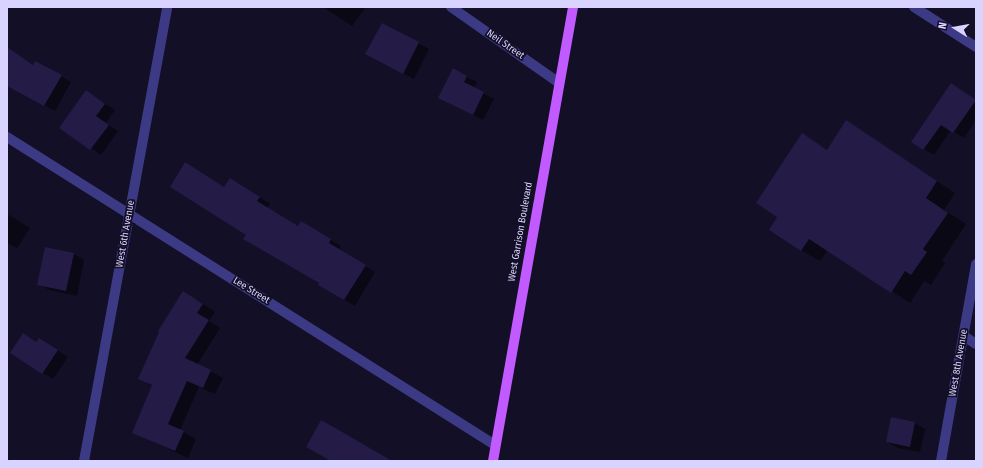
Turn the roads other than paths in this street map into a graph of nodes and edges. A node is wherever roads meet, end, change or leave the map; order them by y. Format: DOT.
graph roads {
  1 [pos="167,7"];
  2 [pos="451,7"];
  3 [pos="573,7"];
  4 [pos="914,7"];
  5 [pos="976,47"];
  6 [pos="559,83"];
  7 [pos="7,137"];
  8 [pos="129,214"];
  9 [pos="976,264"];
  10 [pos="964,336"];
  11 [pos="976,344"];
  12 [pos="495,445"];
  13 [pos="84,461"];
  14 [pos="493,461"];
  15 [pos="941,461"];
  1 -- 8 [label="street, West 6th Avenue"];
  2 -- 6 [label="street, Neil Street"];
  3 -- 6 [label="main road, West Garrison Boulevard"];
  4 -- 5 [label="street"];
  6 -- 12 [label="main road, West Garrison Boulevard"];
  7 -- 8 [label="street, Lee Street"];
  8 -- 12 [label="street, Lee Street"];
  8 -- 13 [label="street, West 6th Avenue"];
  9 -- 10 [label="street, West 8th Avenue"];
  10 -- 11 [label="street"];
  10 -- 15 [label="street, West 8th Avenue"];
  12 -- 14 [label="main road, West Garrison Boulevard"];
}
